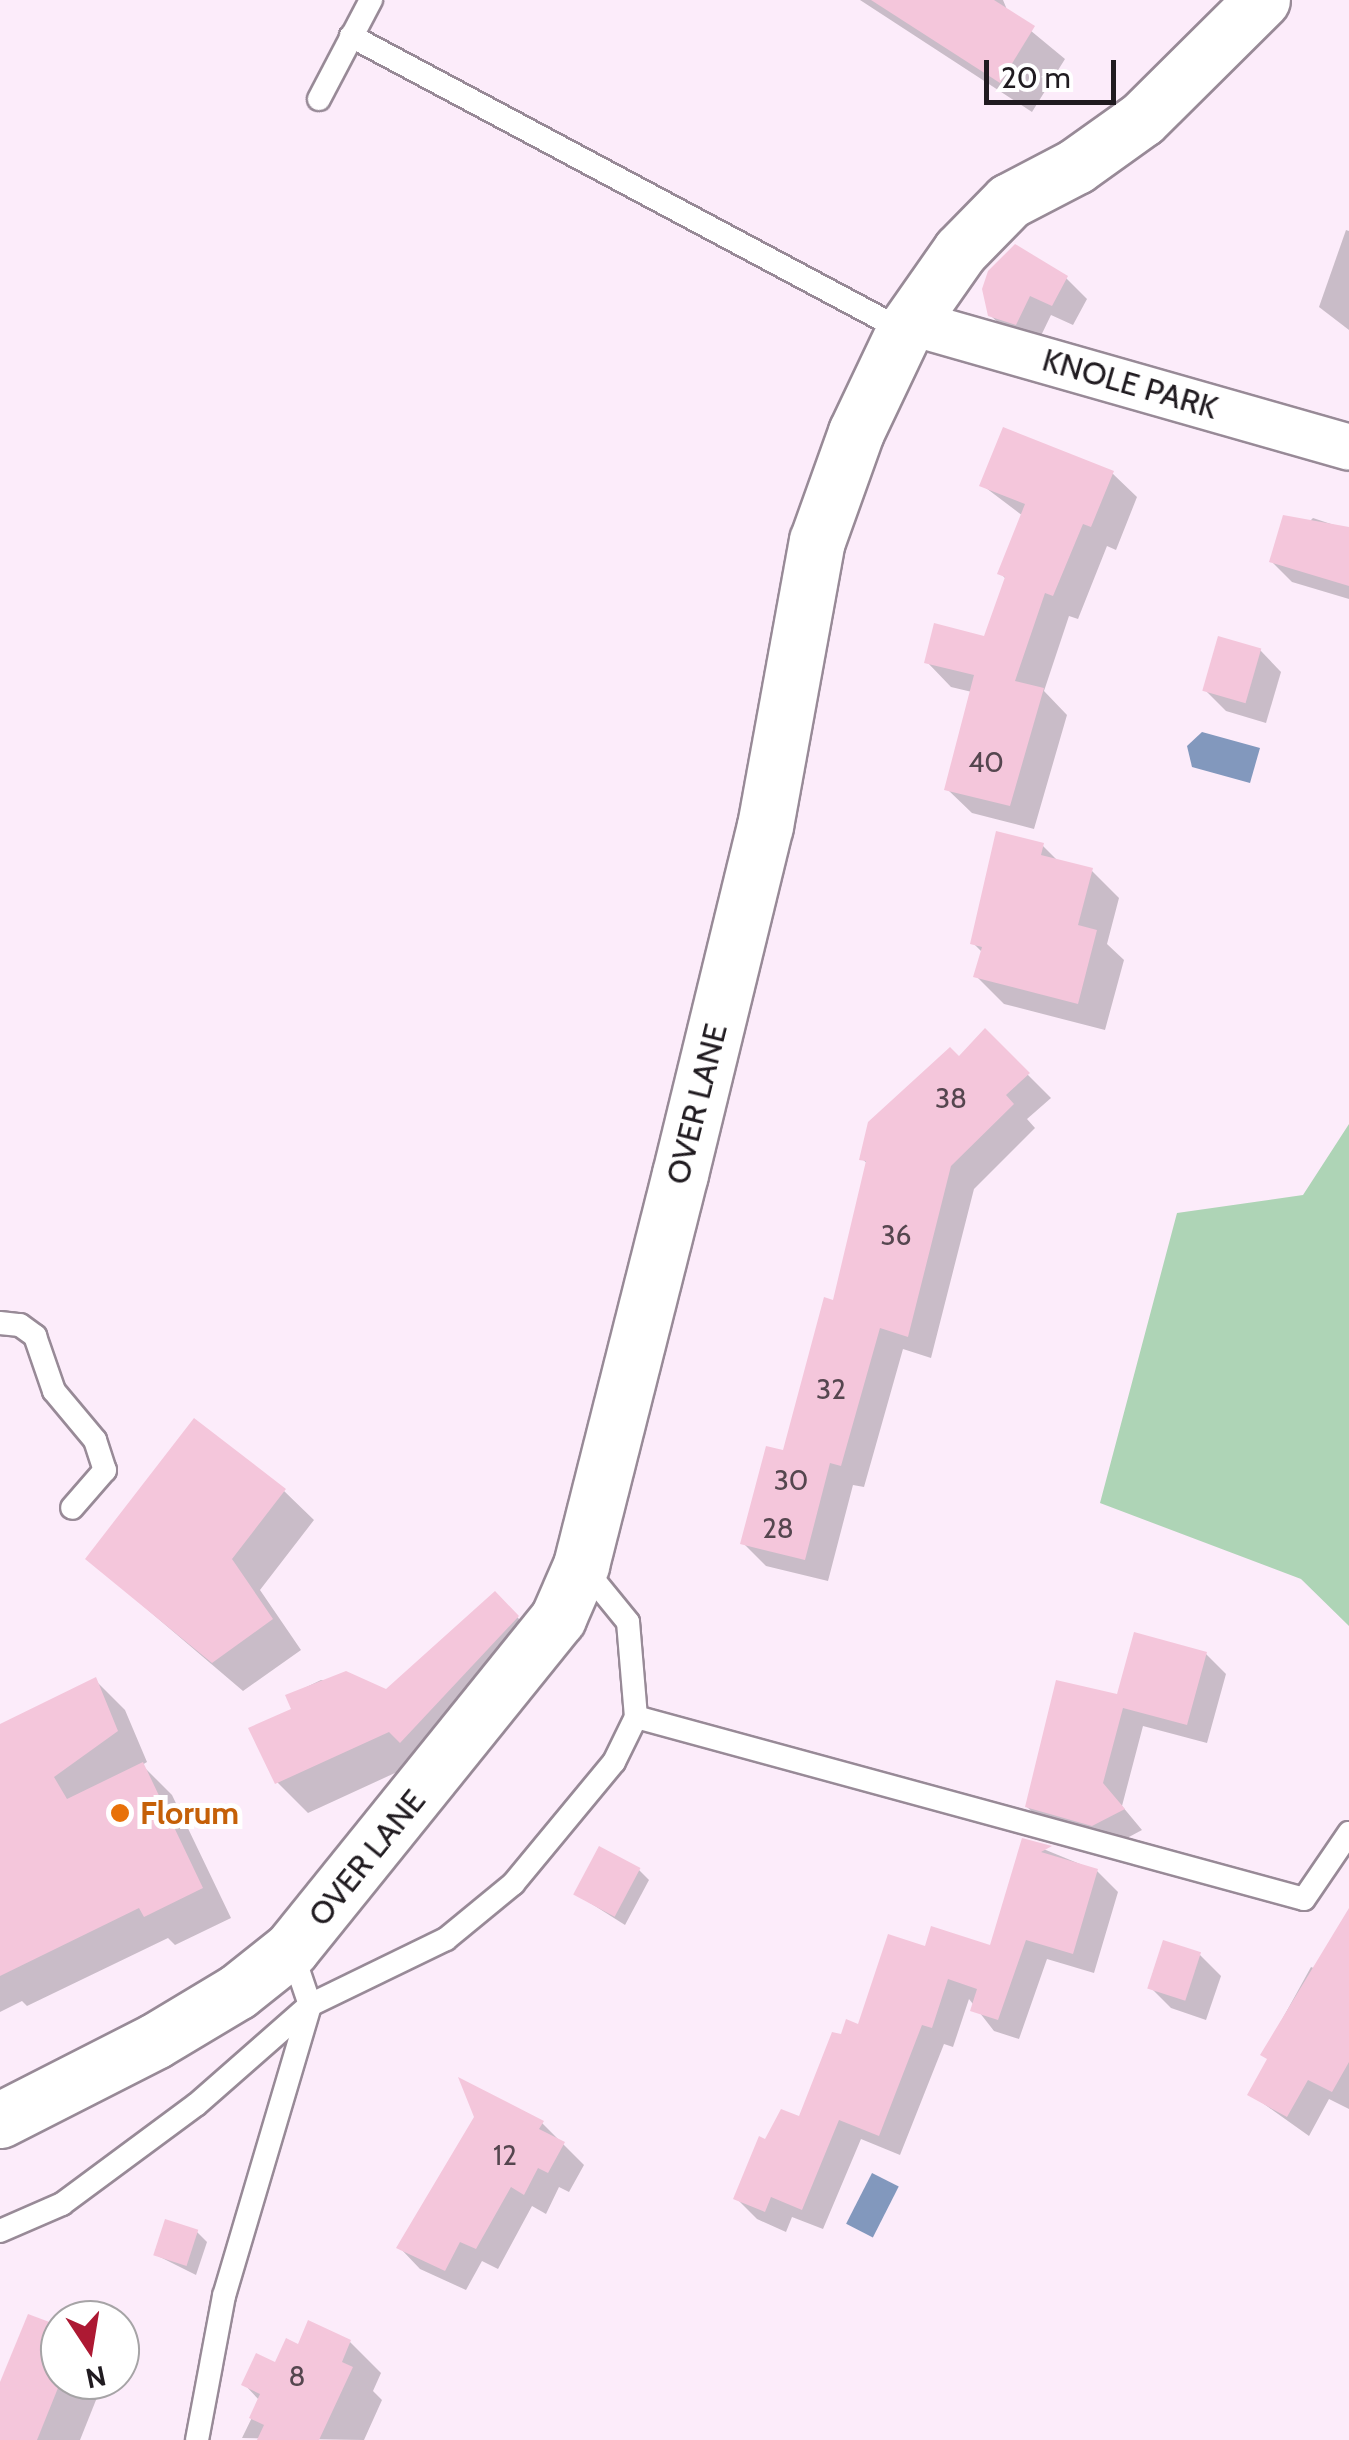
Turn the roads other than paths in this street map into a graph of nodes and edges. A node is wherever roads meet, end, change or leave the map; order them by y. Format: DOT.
graph roads {
  1 [pos="371,0"];
  2 [pos="1262,0"];
  3 [pos="351,36"];
  4 [pos="319,99"];
  5 [pos="907,326"];
  6 [pos="1349,446"];
  7 [pos="0,1323"];
  8 [pos="72,1508"];
  9 [pos="582,1565"];
  10 [pos="636,1717"];
  11 [pos="1349,1832"];
  12 [pos="291,1949"];
  13 [pos="310,2005"];
  14 [pos="0,2120"];
  15 [pos="0,2231"];
  16 [pos="196,2440"];
  1 -- 3 [label="lane"];
  2 -- 5 [label="street, OVER LANE"];
  3 -- 4 [label="lane"];
  3 -- 5 [label="lane"];
  5 -- 6 [label="street, KNOLE PARK"];
  5 -- 9 [label="street, OVER LANE"];
  7 -- 8 [label="lane"];
  9 -- 10 [label="lane"];
  9 -- 12 [label="street, OVER LANE"];
  10 -- 11 [label="lane"];
  10 -- 13 [label="lane"];
  12 -- 13 [label="lane"];
  12 -- 14 [label="street, OVER LANE"];
  13 -- 15 [label="lane"];
  13 -- 16 [label="lane"];
}
